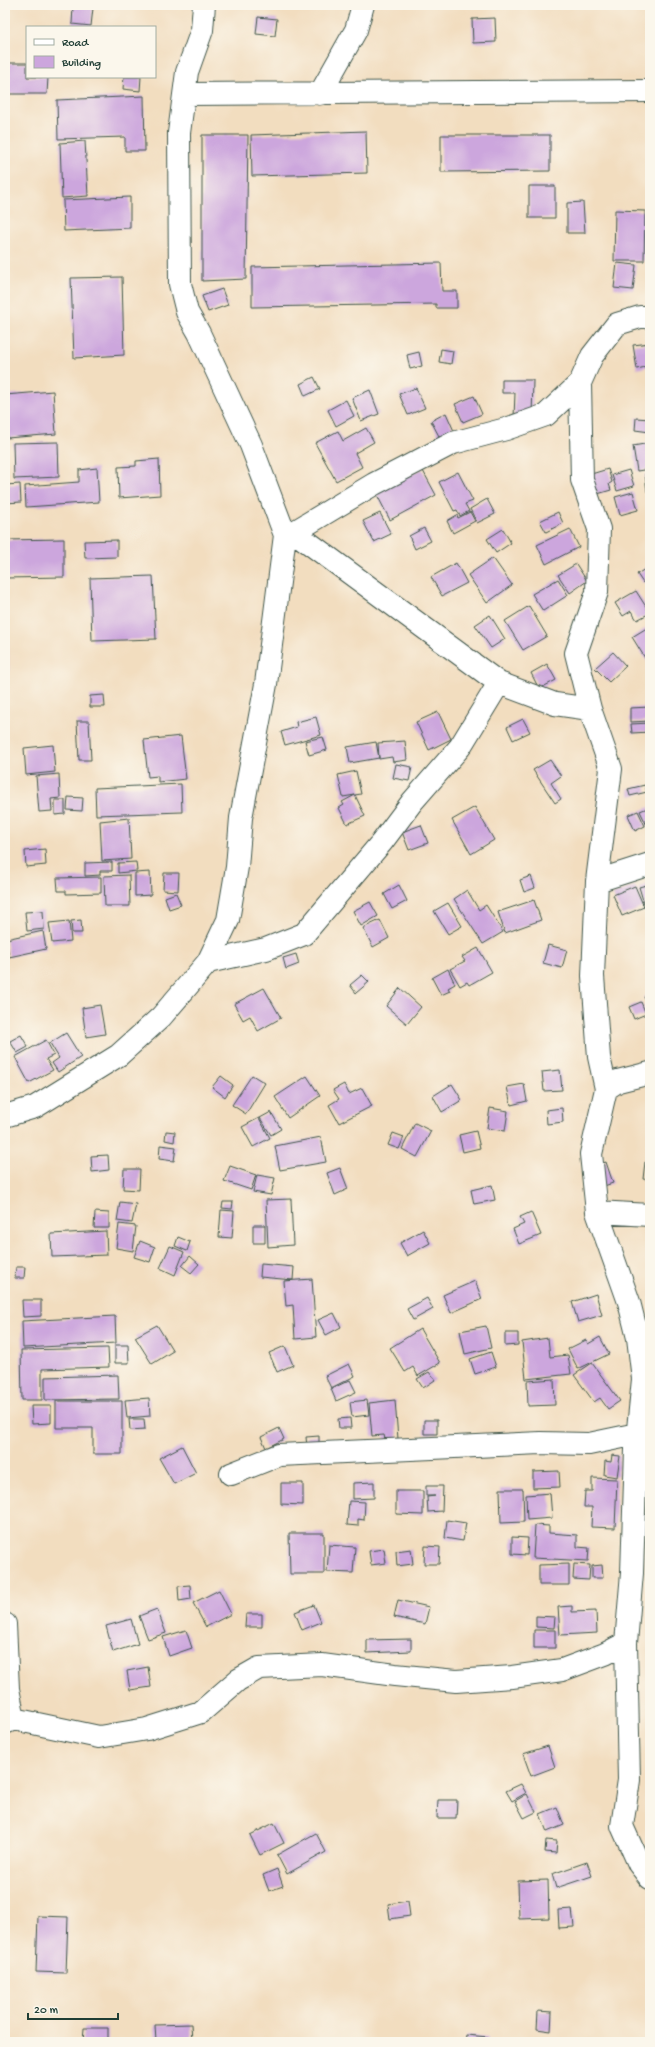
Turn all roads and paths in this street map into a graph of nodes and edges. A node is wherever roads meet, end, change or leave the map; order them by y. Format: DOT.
graph roads {
  1 [pos="204,5"];
  2 [pos="363,5"];
  3 [pos="650,91"];
  4 [pos="185,94"];
  5 [pos="320,94"];
  6 [pos="650,317"];
  7 [pos="580,383"];
  8 [pos="290,534"];
  9 [pos="499,683"];
  10 [pos="590,709"];
  11 [pos="650,864"];
  12 [pos="597,881"];
  13 [pos="208,962"];
  14 [pos="650,1073"];
  15 [pos="606,1089"];
  16 [pos="5,1116"];
  17 [pos="597,1212"];
  18 [pos="650,1215"];
  19 [pos="637,1434"];
  20 [pos="231,1474"];
  21 [pos="5,1624"];
  22 [pos="626,1643"];
  23 [pos="7,1689"];
  24 [pos="9,1721"];
  25 [pos="650,1878"];
  1 -- 4 [label="street"];
  2 -- 5 [label="street"];
  3 -- 5 [label="street"];
  4 -- 5 [label="street"];
  4 -- 8 [label="street"];
  6 -- 7 [label="street"];
  7 -- 8 [label="street"];
  7 -- 10 [label="street"];
  8 -- 9 [label="street"];
  8 -- 13 [label="street"];
  9 -- 10 [label="street"];
  9 -- 13 [label="street"];
  10 -- 12 [label="street"];
  11 -- 12 [label="street"];
  12 -- 15 [label="street"];
  13 -- 16 [label="street"];
  14 -- 15 [label="street"];
  15 -- 17 [label="street"];
  17 -- 18 [label="street"];
  17 -- 19 [label="street"];
  19 -- 20 [label="street"];
  19 -- 22 [label="street"];
  21 -- 23 [label="street"];
  22 -- 24 [label="street"];
  22 -- 25 [label="street"];
  23 -- 24 [label="street"];
}
